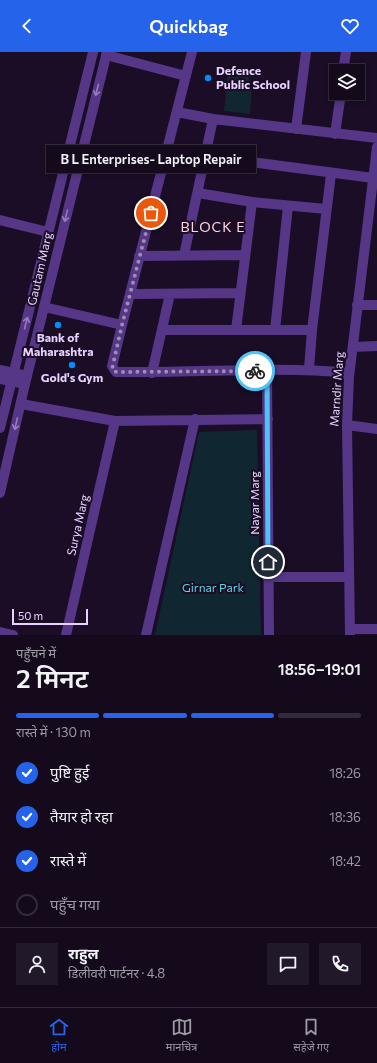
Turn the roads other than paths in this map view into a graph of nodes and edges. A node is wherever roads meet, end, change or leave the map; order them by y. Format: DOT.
graph roads {
  1 [pos="93,52"];
  2 [pos="192,52"];
  3 [pos="306,52"];
  4 [pos="346,52"];
  5 [pos="107,53"];
  6 [pos="345,64"];
  7 [pos="189,75"];
  8 [pos="340,100"];
  9 [pos="177,112"];
  10 [pos="213,119"];
  11 [pos="296,129"];
  12 [pos="335,134"];
  13 [pos="377,138"];
  14 [pos="377,147"];
  15 [pos="205,156"];
  16 [pos="330,174"];
  17 [pos="373,178"];
  18 [pos="374,191"];
  19 [pos="198,194"];
  20 [pos="252,202"];
  21 [pos="288,206"];
  22 [pos="326,209"];
  23 [pos="0,220"];
  24 [pos="48,232"];
  25 [pos="184,255"];
  26 [pos="244,255"];
  27 [pos="139,256"];
  28 [pos="240,293"];
  29 [pos="130,294"];
  30 [pos="170,294"];
  31 [pos="357,305"];
  32 [pos="377,305"];
  33 [pos="44,307"];
  34 [pos="122,325"];
  35 [pos="162,330"];
  36 [pos="236,330"];
  37 [pos="275,330"];
  38 [pos="312,330"];
  39 [pos="354,346"];
  40 [pos="377,346"];
  41 [pos="309,369"];
  42 [pos="0,370"];
  43 [pos="267,371"];
  44 [pos="152,373"];
  45 [pos="349,373"];
  46 [pos="12,376"];
  47 [pos="0,379"];
  48 [pos="26,380"];
  49 [pos="20,404"];
  50 [pos="195,419"];
  51 [pos="268,419"];
  52 [pos="115,421"];
  53 [pos="347,425"];
  54 [pos="0,428"];
  55 [pos="377,429"];
  56 [pos="0,493"];
  57 [pos="268,577"];
  58 [pos="349,577"];
  59 [pos="377,628"];
  60 [pos="0,632"];
  61 [pos="350,632"];
  62 [pos="13,635"];
  63 [pos="66,635"];
  64 [pos="146,635"];
  65 [pos="268,635"];
  1 -- 24 [label="street, Gautam Marg"];
  2 -- 7 [label="street"];
  3 -- 11 [label="street"];
  4 -- 6 [label="street"];
  5 -- 7 [label="street"];
  5 -- 33 [label="street, Gautam Marg, one-way"];
  7 -- 9 [label="street"];
  8 -- 12 [label="street"];
  9 -- 10 [label="street"];
  9 -- 27 [label="street"];
  10 -- 11 [label="street"];
  10 -- 15 [label="street"];
  11 -- 12 [label="street"];
  12 -- 13 [label="street"];
  14 -- 17 [label="street, Marndir Marg"];
  15 -- 16 [label="street"];
  15 -- 19 [label="street"];
  16 -- 17 [label="street"];
  16 -- 22 [label="street"];
  17 -- 18 [label="street, Marndir Marg"];
  18 -- 31 [label="street, Marndir Marg"];
  19 -- 20 [label="street"];
  19 -- 25 [label="street"];
  20 -- 21 [label="street"];
  20 -- 26 [label="street"];
  21 -- 22 [label="street"];
  21 -- 37 [label="street"];
  22 -- 38 [label="street"];
  23 -- 24 [label="street"];
  46 -- 24 [label="street, Gautam Marg, one-way"];
  25 -- 26 [label="street"];
  25 -- 27 [label="street"];
  26 -- 28 [label="street"];
  27 -- 29 [label="street"];
  28 -- 30 [label="street"];
  28 -- 36 [label="street"];
  29 -- 30 [label="street"];
  29 -- 34 [label="street"];
  30 -- 35 [label="street"];
  31 -- 32 [label="street"];
  31 -- 39 [label="street, Marndir Marg"];
  33 -- 34 [label="street"];
  33 -- 48 [label="street, Gautam Marg"];
  34 -- 44 [label="street"];
  35 -- 36 [label="street"];
  35 -- 44 [label="street"];
  36 -- 37 [label="street"];
  37 -- 38 [label="street"];
  38 -- 41 [label="street"];
  39 -- 40 [label="street"];
  39 -- 45 [label="street, Marndir Marg"];
  41 -- 43 [label="street"];
  41 -- 45 [label="street"];
  42 -- 46 [label="street"];
  43 -- 44 [label="street"];
  43 -- 51 [label="street, Nayar Marg"];
  45 -- 53 [label="street, Marndir Marg"];
  46 -- 47 [label="street"];
  46 -- 48 [label="street"];
  46 -- 54 [label="street, Gautam Marg"];
  48 -- 49 [label="street, Gautam Marg"];
  49 -- 52 [label="street"];
  49 -- 56 [label="street, Gautam Marg, one-way"];
  50 -- 51 [label="street"];
  50 -- 52 [label="street"];
  50 -- 64 [label="street"];
  51 -- 57 [label="street, Nayar Marg"];
  52 -- 63 [label="street, Surya Marg"];
  53 -- 55 [label="street"];
  53 -- 58 [label="street, Marndir Marg"];
  57 -- 58 [label="street"];
  57 -- 65 [label="street, Nayar Marg"];
  58 -- 61 [label="street, Marndir Marg"];
  59 -- 61 [label="street"];
  60 -- 62 [label="street"];
}
